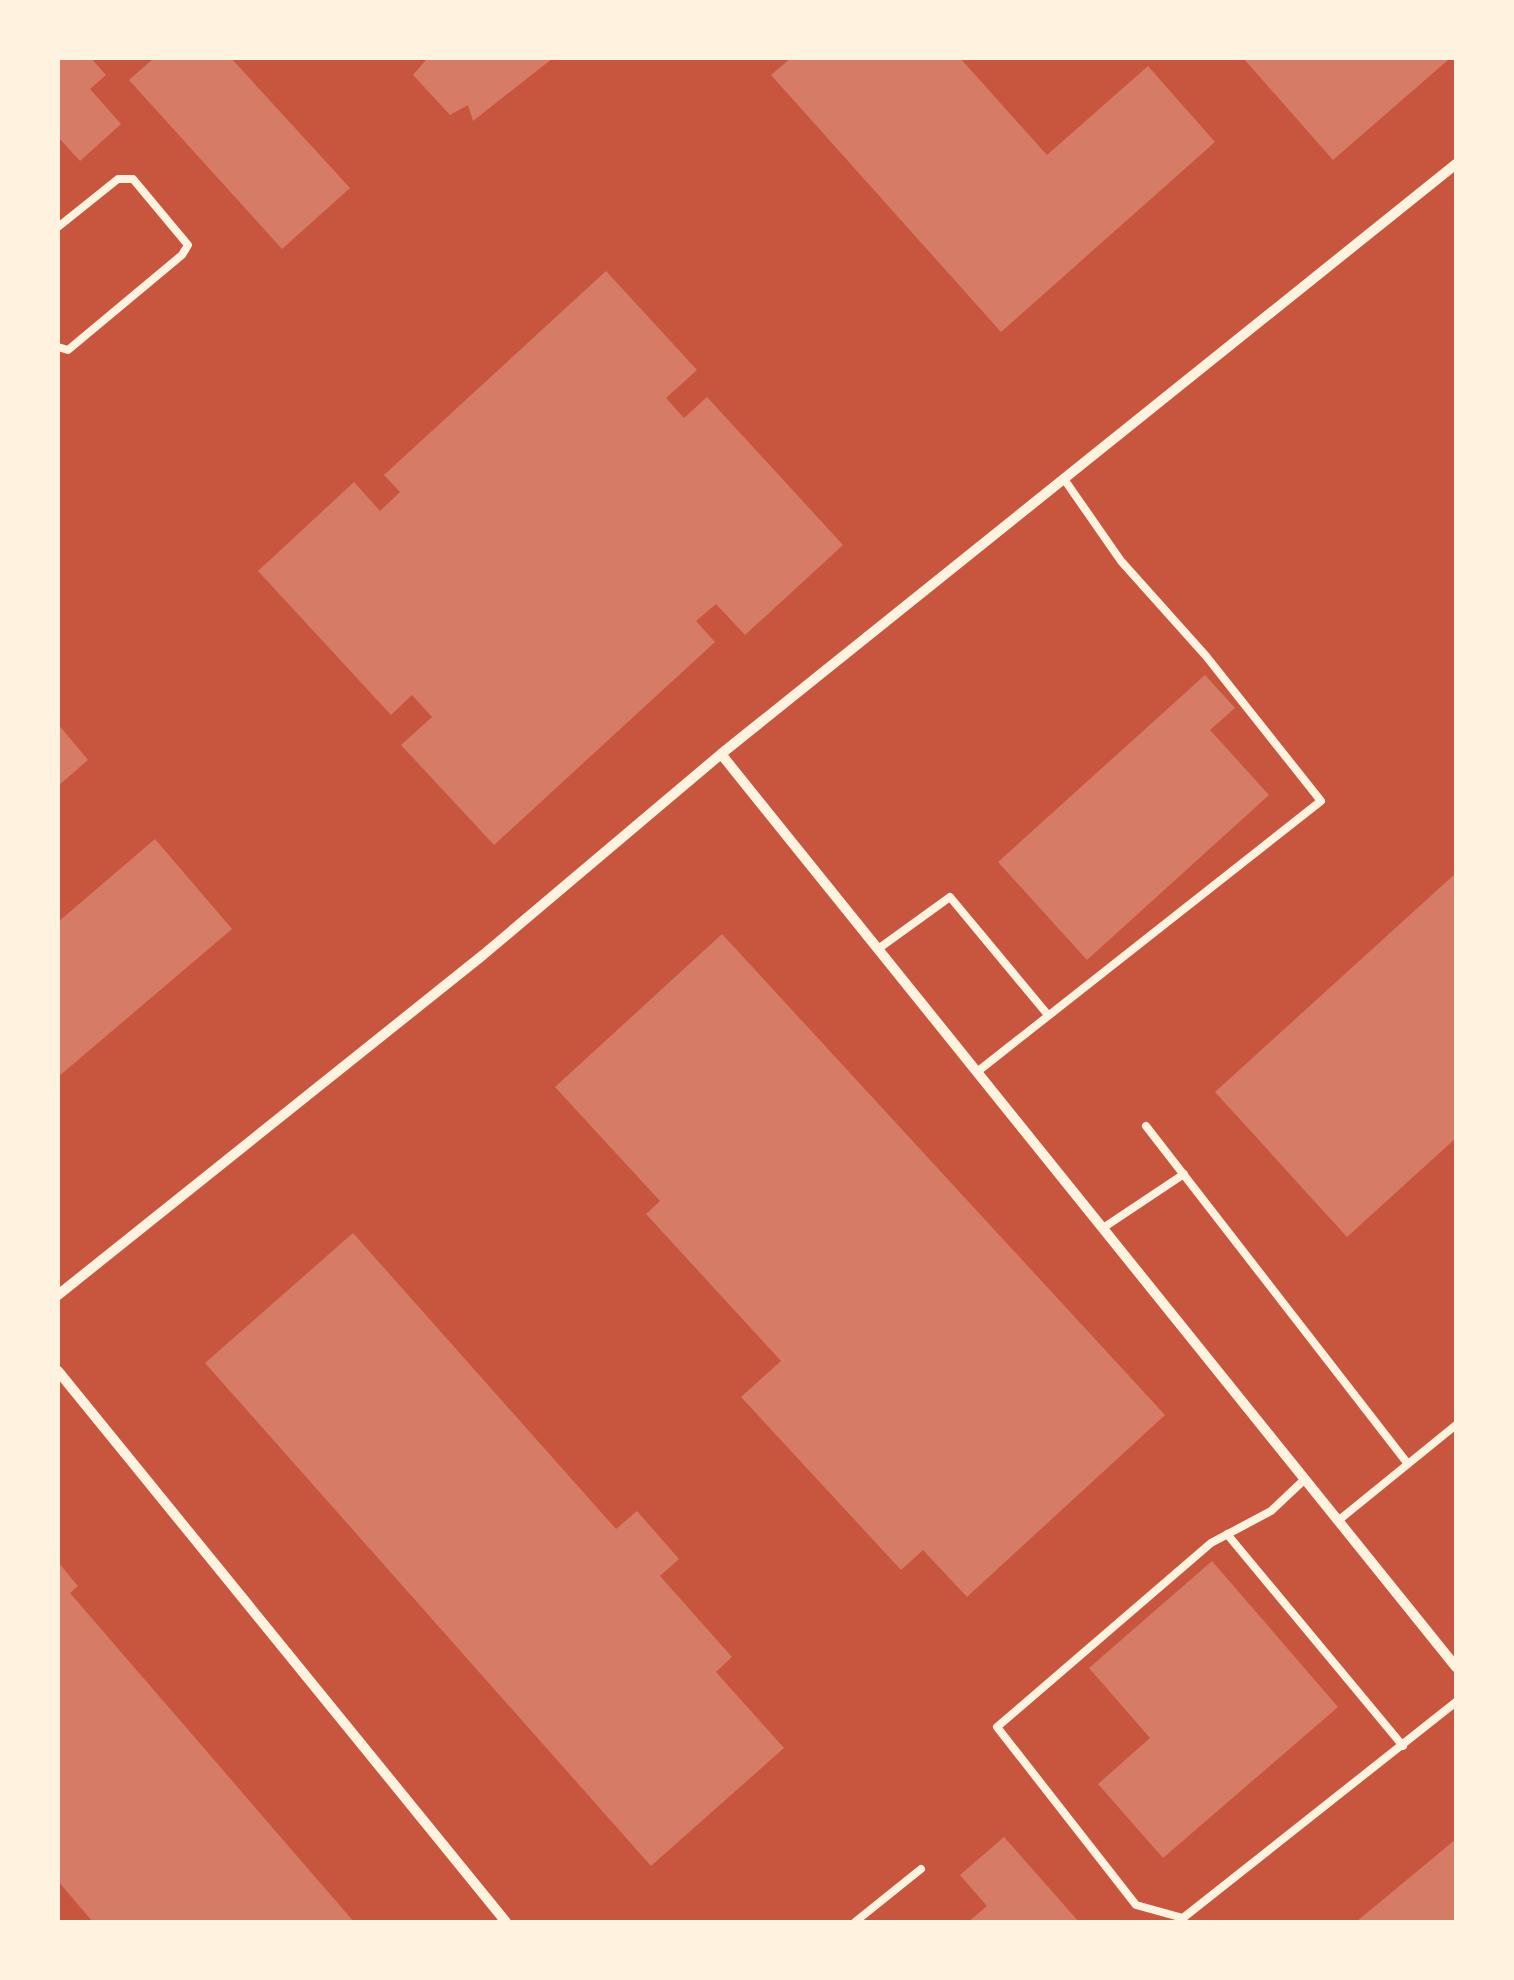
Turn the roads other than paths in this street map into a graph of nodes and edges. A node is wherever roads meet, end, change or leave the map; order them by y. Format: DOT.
graph roads {
  1 [pos="1456,164"];
  2 [pos="58,227"];
  3 [pos="58,347"];
  4 [pos="1064,479"];
  5 [pos="721,754"];
  6 [pos="878,948"];
  7 [pos="1048,1015"];
  8 [pos="977,1072"];
  9 [pos="1146,1126"];
  10 [pos="1184,1174"];
  11 [pos="1103,1228"];
  12 [pos="58,1295"];
  13 [pos="58,1371"];
  14 [pos="1456,1425"];
  15 [pos="1408,1464"];
  16 [pos="1305,1479"];
  17 [pos="1338,1520"];
  18 [pos="1227,1534"];
  19 [pos="1456,1666"];
  20 [pos="1456,1702"];
  21 [pos="1403,1746"];
  22 [pos="921,1869"];
  23 [pos="506,1922"];
  24 [pos="855,1922"];
  1 -- 4 [label="street"];
  2 -- 3 [label="lane"];
  4 -- 5 [label="street"];
  4 -- 7 [label="lane"];
  5 -- 6 [label="street"];
  5 -- 12 [label="street"];
  6 -- 7 [label="lane"];
  6 -- 8 [label="street"];
  7 -- 8 [label="lane"];
  8 -- 11 [label="street"];
  9 -- 10 [label="lane"];
  10 -- 11 [label="lane"];
  10 -- 15 [label="lane"];
  11 -- 16 [label="street"];
  13 -- 23 [label="street"];
  14 -- 15 [label="lane"];
  15 -- 17 [label="lane"];
  16 -- 17 [label="street"];
  16 -- 18 [label="lane"];
  17 -- 19 [label="street"];
  18 -- 21 [label="lane"];
  18 -- 21 [label="lane"];
  20 -- 21 [label="lane"];
  22 -- 24 [label="lane"];
}
